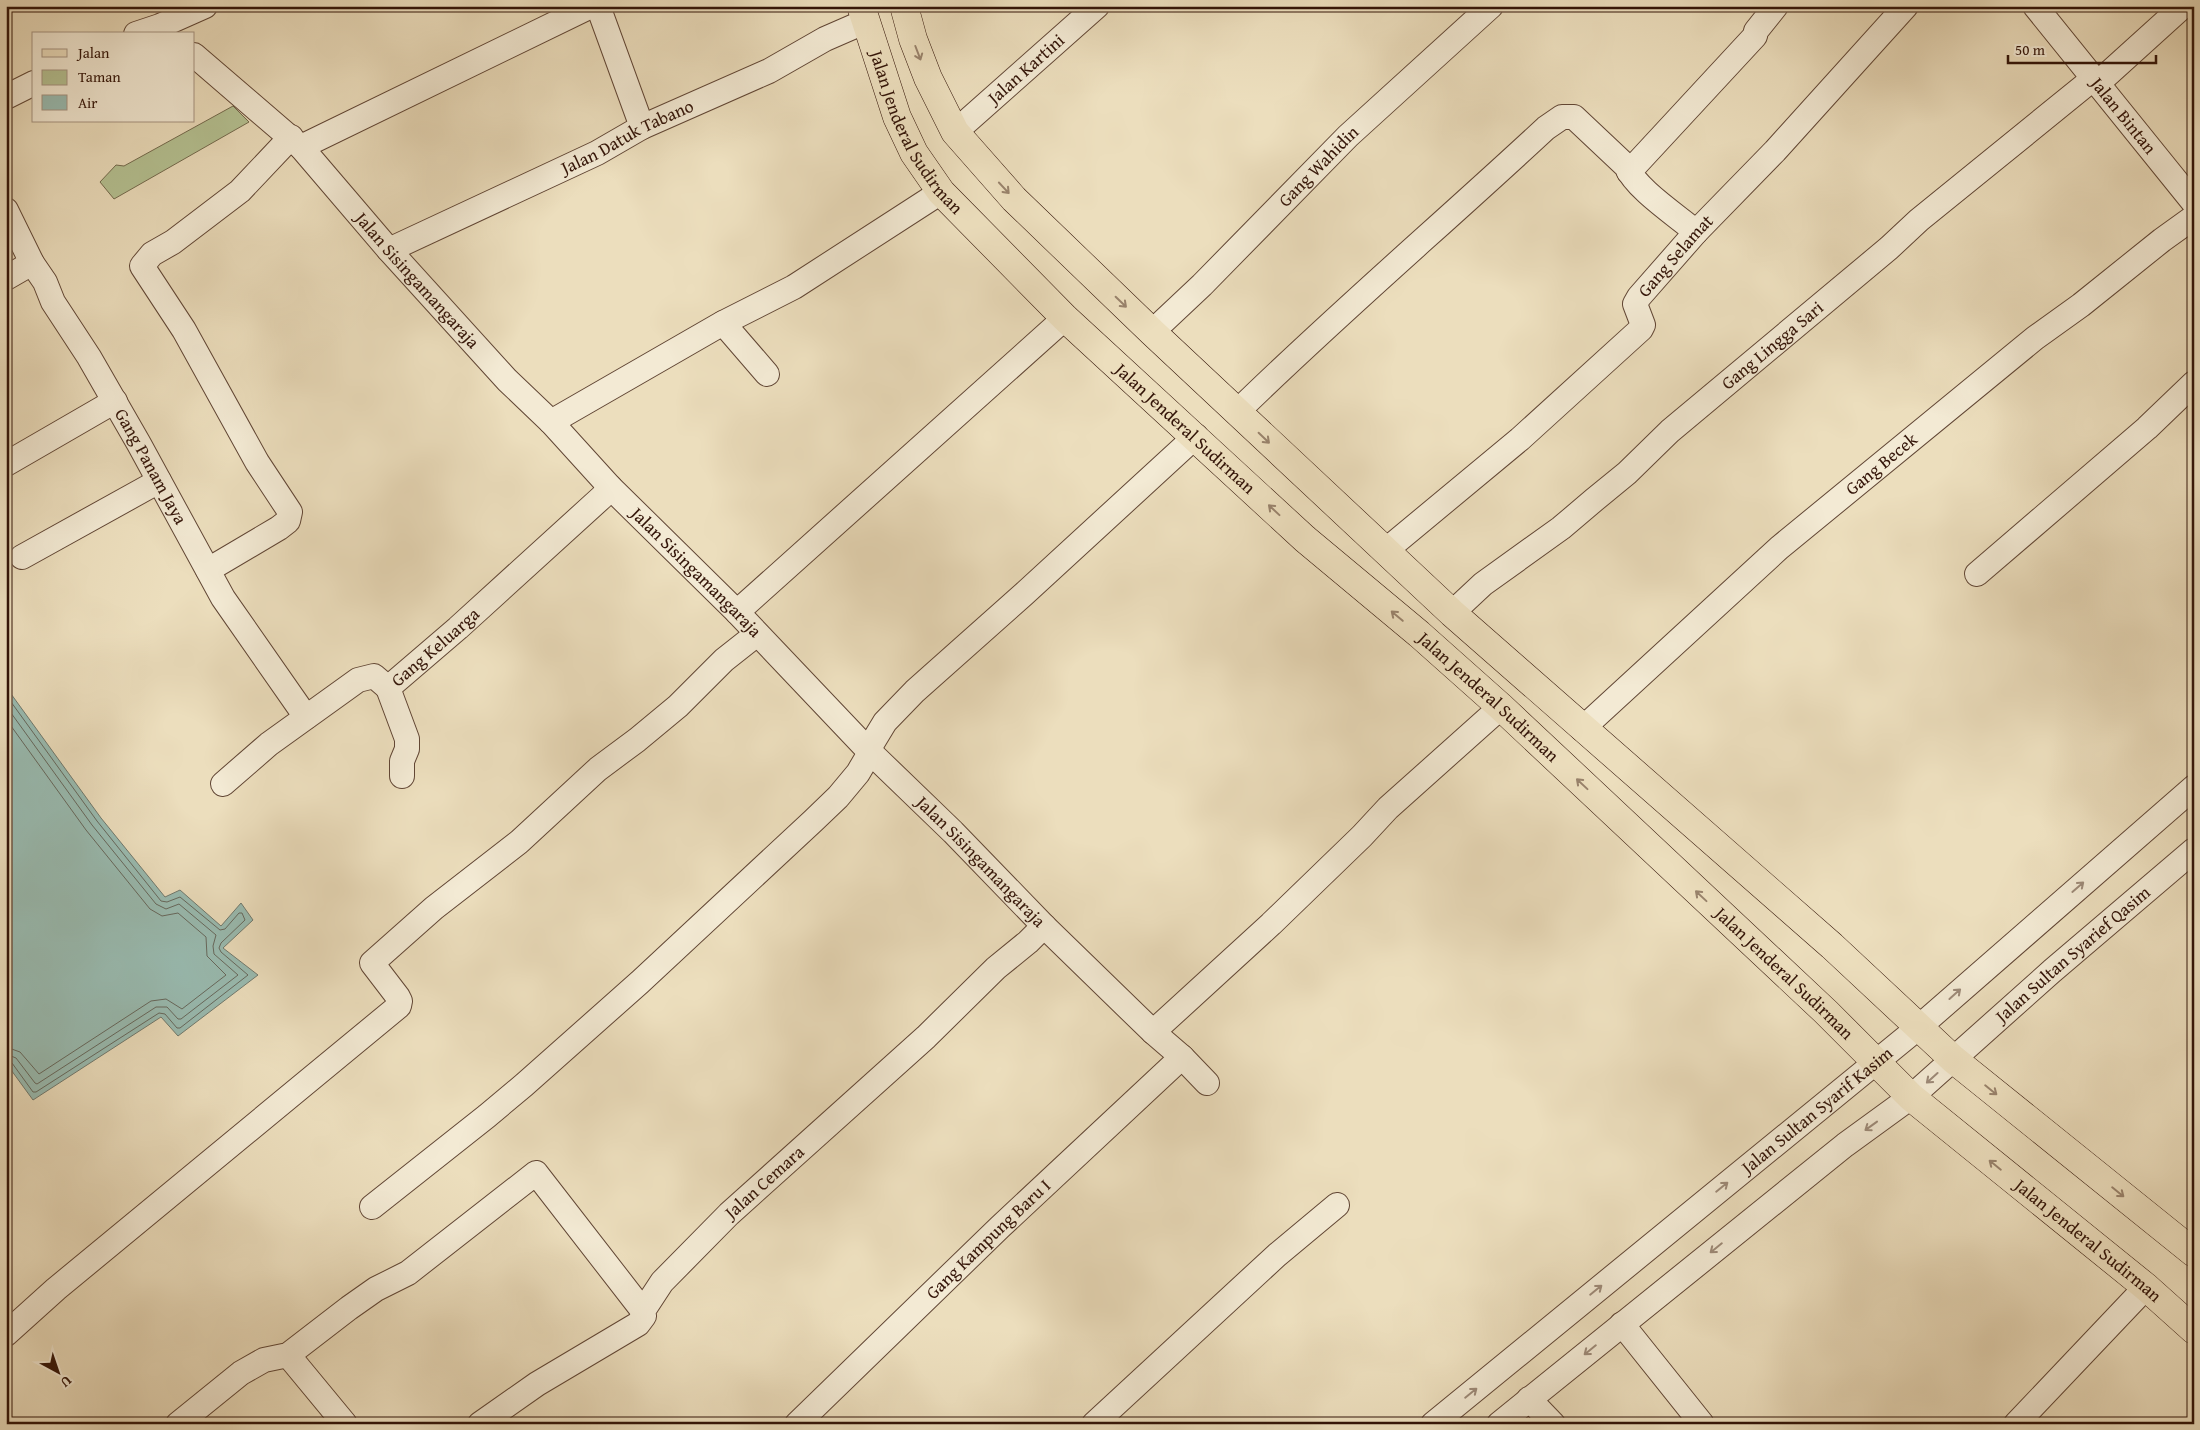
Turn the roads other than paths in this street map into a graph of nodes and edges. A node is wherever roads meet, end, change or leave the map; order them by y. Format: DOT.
graph roads {
  1 [pos="205,6"];
  2 [pos="591,6"];
  3 [pos="598,6"];
  4 [pos="904,6"];
  5 [pos="1097,6"];
  6 [pos="1491,6"];
  7 [pos="1776,6"];
  8 [pos="1906,6"];
  9 [pos="2035,6"];
  10 [pos="2183,6"];
  11 [pos="862,14"];
  12 [pos="164,30"];
  13 [pos="150,32"];
  14 [pos="195,56"];
  15 [pos="2096,81"];
  16 [pos="32,84"];
  17 [pos="6,97"];
  18 [pos="642,127"];
  19 [pos="955,132"];
  20 [pos="296,142"];
  21 [pos="1629,172"];
  22 [pos="941,192"];
  23 [pos="2194,203"];
  24 [pos="6,210"];
  25 [pos="2194,217"];
  26 [pos="1696,232"];
  27 [pos="389,250"];
  28 [pos="32,263"];
  29 [pos="6,278"];
  30 [pos="1065,318"];
  31 [pos="723,323"];
  32 [pos="1152,332"];
  33 [pos="767,374"];
  34 [pos="2194,383"];
  35 [pos="115,401"];
  36 [pos="1237,412"];
  37 [pos="551,422"];
  38 [pos="1196,436"];
  39 [pos="6,464"];
  40 [pos="159,481"];
  41 [pos="610,487"];
  42 [pos="1384,551"];
  43 [pos="22,557"];
  44 [pos="208,570"];
  45 [pos="1977,574"];
  46 [pos="737,612"];
  47 [pos="1452,613"];
  48 [pos="757,634"];
  49 [pos="388,688"];
  50 [pos="1501,708"];
  51 [pos="306,717"];
  52 [pos="1582,729"];
  53 [pos="868,750"];
  54 [pos="402,776"];
  55 [pos="223,784"];
  56 [pos="2194,787"];
  57 [pos="2194,850"];
  58 [pos="1044,926"];
  59 [pos="1919,1027"];
  60 [pos="1153,1032"];
  61 [pos="1182,1056"];
  62 [pos="1953,1059"];
  63 [pos="1875,1062"];
  64 [pos="1207,1083"];
  65 [pos="1911,1097"];
  66 [pos="1337,1205"];
  67 [pos="372,1207"];
  68 [pos="2194,1253"];
  69 [pos="2146,1287"];
  70 [pos="643,1311"];
  71 [pos="1622,1324"];
  72 [pos="2194,1330"];
  73 [pos="6,1334"];
  74 [pos="288,1355"];
  75 [pos="1529,1399"];
  76 [pos="178,1424"];
  77 [pos="345,1424"];
  78 [pos="480,1424"];
  79 [pos="796,1424"];
  80 [pos="1094,1424"];
  81 [pos="1433,1424"];
  82 [pos="1499,1424"];
  83 [pos="1552,1424"];
  84 [pos="1702,1424"];
  85 [pos="2016,1424"];
  1 -- 12 [label="street"];
  2 -- 20 [label="street"];
  3 -- 18 [label="street"];
  4 -- 19 [label="main road, Jalan Jenderal Sudirman, one-way"];
  5 -- 19 [label="street, Jalan Kartini"];
  6 -- 32 [label="street, Gang Wahidin"];
  7 -- 21 [label="street"];
  8 -- 26 [label="street, Gang Selamat"];
  9 -- 15 [label="street, Jalan Bintan"];
  10 -- 15 [label="street, Gang Lingga Sari"];
  11 -- 18 [label="street, Jalan Datuk Tabano"];
  11 -- 22 [label="main road, Jalan Jenderal Sudirman"];
  12 -- 13 [label="street"];
  14 -- 20 [label="street, Jalan Sisingamangaraja"];
  15 -- 23 [label="street, Jalan Bintan"];
  15 -- 47 [label="street, Gang Lingga Sari"];
  16 -- 17 [label="street"];
  18 -- 27 [label="street, Jalan Datuk Tabano"];
  19 -- 32 [label="main road, Jalan Jenderal Sudirman, one-way"];
  20 -- 27 [label="street, Jalan Sisingamangaraja"];
  20 -- 44 [label="street"];
  21 -- 26 [label="street"];
  21 -- 36 [label="street"];
  22 -- 30 [label="main road, Jalan Jenderal Sudirman"];
  22 -- 31 [label="street"];
  24 -- 28 [label="street, Gang Panam Jaya"];
  25 -- 52 [label="street, Gang Becek"];
  26 -- 42 [label="street, Gang Selamat"];
  27 -- 37 [label="street, Jalan Sisingamangaraja"];
  28 -- 29 [label="street"];
  28 -- 35 [label="street, Gang Panam Jaya"];
  30 -- 38 [label="main road, Jalan Jenderal Sudirman"];
  30 -- 46 [label="street"];
  31 -- 33 [label="street"];
  31 -- 37 [label="street"];
  32 -- 36 [label="main road, Jalan Jenderal Sudirman"];
  34 -- 45 [label="street"];
  35 -- 39 [label="street"];
  35 -- 40 [label="street, Gang Panam Jaya"];
  36 -- 42 [label="main road, Jalan Jenderal Sudirman, one-way"];
  37 -- 41 [label="street, Jalan Sisingamangaraja"];
  50 -- 38 [label="main road, Jalan Jenderal Sudirman, one-way"];
  38 -- 53 [label="street"];
  40 -- 43 [label="street"];
  40 -- 44 [label="street, Gang Panam Jaya"];
  41 -- 46 [label="street, Jalan Sisingamangaraja"];
  41 -- 49 [label="street, Gang Keluarga"];
  42 -- 47 [label="main road, Jalan Jenderal Sudirman"];
  44 -- 51 [label="street, Gang Panam Jaya"];
  46 -- 48 [label="street, Jalan Sisingamangaraja"];
  47 -- 52 [label="main road, Jalan Jenderal Sudirman"];
  48 -- 53 [label="street, Jalan Sisingamangaraja"];
  48 -- 73 [label="street"];
  49 -- 51 [label="street, Gang Keluarga"];
  49 -- 54 [label="street"];
  50 -- 60 [label="street"];
  63 -- 50 [label="main road, Jalan Jenderal Sudirman, one-way"];
  51 -- 55 [label="street, Gang Keluarga"];
  52 -- 59 [label="main road, Jalan Jenderal Sudirman"];
  53 -- 58 [label="street, Jalan Sisingamangaraja"];
  53 -- 67 [label="street"];
  59 -- 56 [label="street, Jalan Sultan Syarif Kasim, one-way"];
  57 -- 62 [label="street, Jalan Sultan Syarief Qasim"];
  58 -- 60 [label="street, Jalan Sisingamangaraja"];
  58 -- 70 [label="street, Jalan Cemara"];
  59 -- 62 [label="main road, Jalan Jenderal Sudirman"];
  59 -- 63 [label="street, Jalan Sultan Syarif Kasim"];
  60 -- 61 [label="street, Jalan Sisingamangaraja"];
  61 -- 64 [label="street, Jalan Sisingamangaraja"];
  61 -- 79 [label="street, Gang Kampung Baru I"];
  62 -- 65 [label="street, one-way"];
  62 -- 68 [label="main road, Jalan Jenderal Sudirman, one-way"];
  63 -- 65 [label="main road, Jalan Jenderal Sudirman"];
  81 -- 63 [label="street, Jalan Sultan Syarif Kasim, one-way"];
  69 -- 65 [label="main road, Jalan Jenderal Sudirman, one-way"];
  65 -- 71 [label="street, one-way"];
  66 -- 80 [label="street"];
  69 -- 72 [label="main road, Jalan Jenderal Sudirman"];
  69 -- 85 [label="street"];
  70 -- 74 [label="street"];
  70 -- 78 [label="street, Jalan Cemara"];
  71 -- 75 [label="street, one-way"];
  71 -- 84 [label="street"];
  74 -- 76 [label="street"];
  74 -- 77 [label="street"];
  75 -- 82 [label="street"];
  75 -- 83 [label="street"];
}
